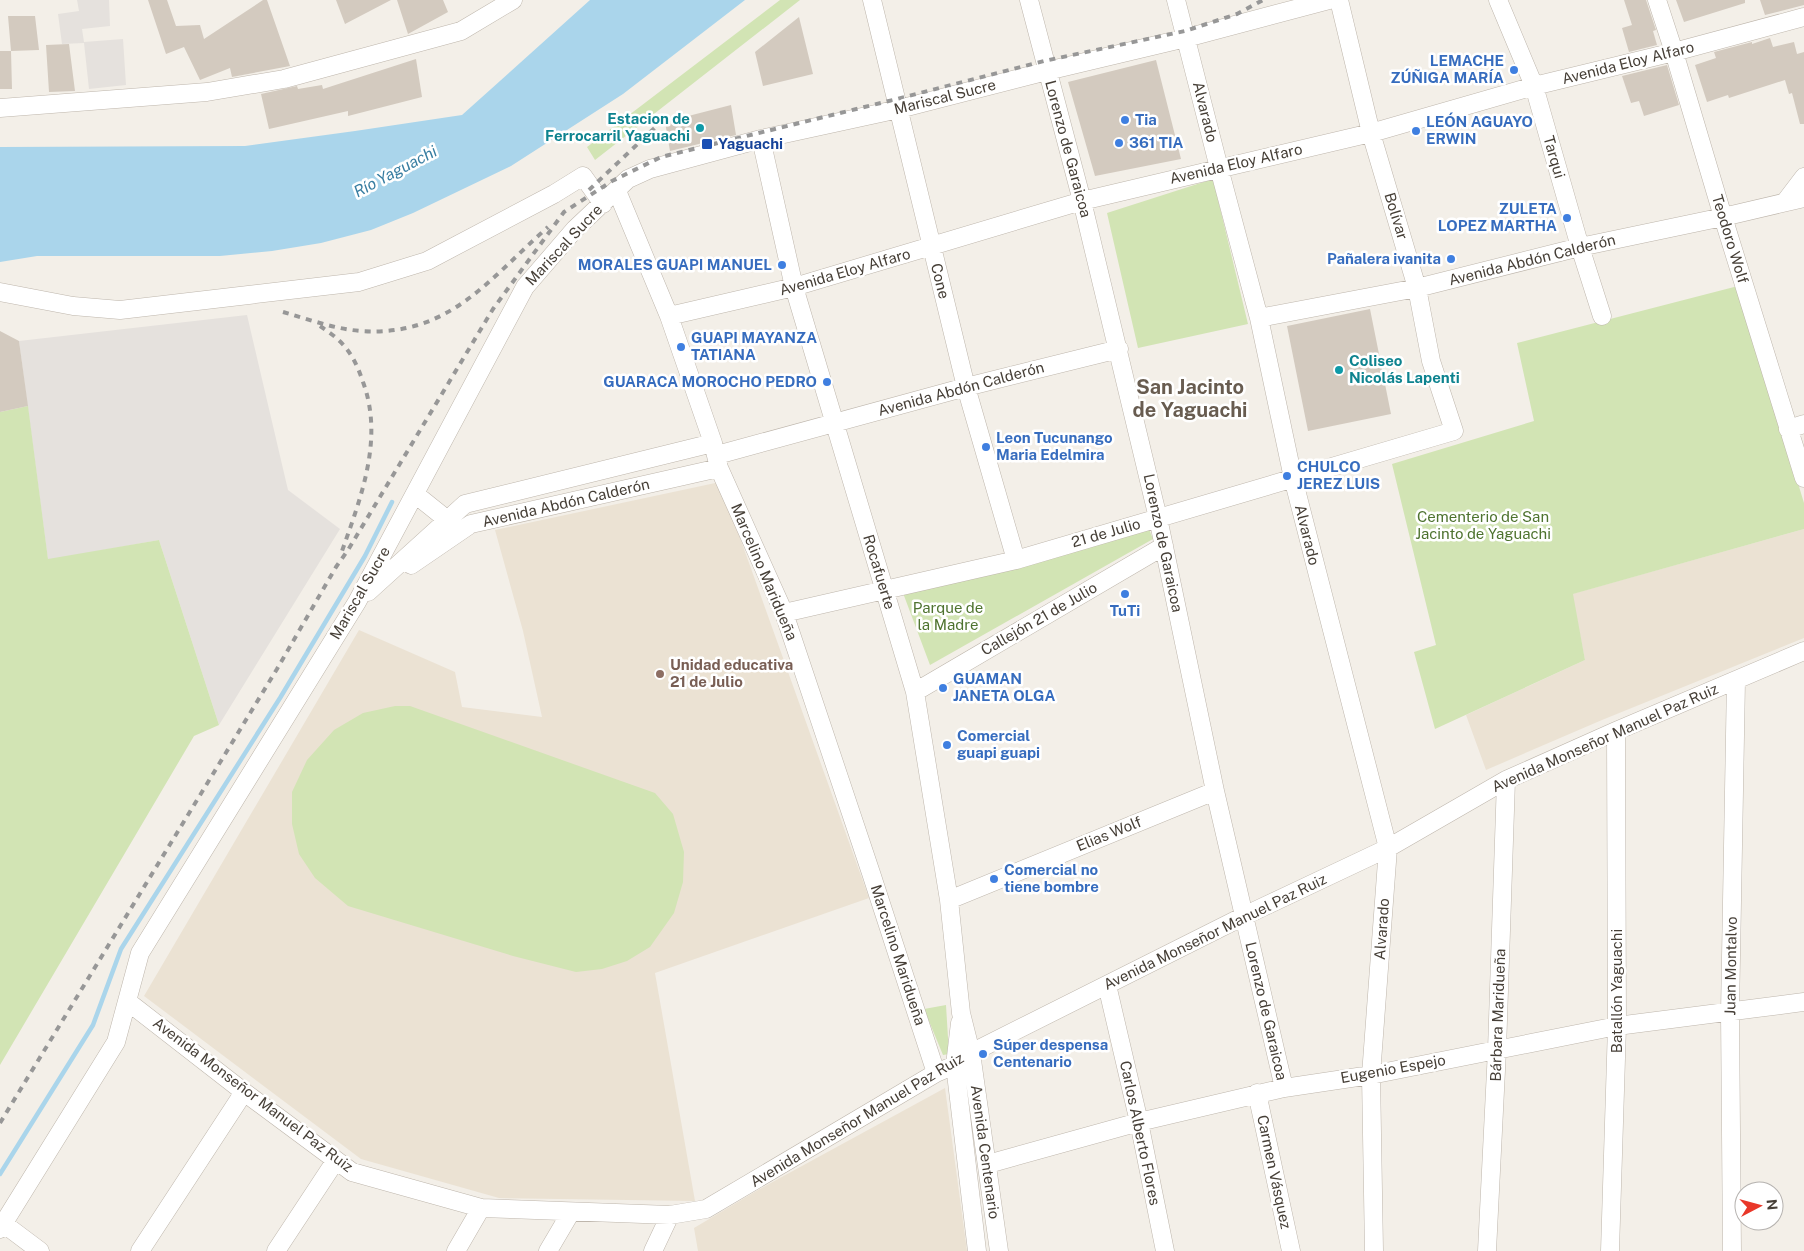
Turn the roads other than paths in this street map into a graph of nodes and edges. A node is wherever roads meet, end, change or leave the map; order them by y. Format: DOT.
graph roads {
  1 [pos="513,0"];
  2 [pos="872,0"];
  3 [pos="1029,0"];
  4 [pos="1176,0"];
  5 [pos="1329,0"];
  6 [pos="1339,0"];
  7 [pos="1498,0"];
  8 [pos="1657,0"];
  9 [pos="1804,17"];
  10 [pos="1186,38"];
  11 [pos="1674,52"];
  12 [pos="1047,71"];
  13 [pos="1534,86"];
  14 [pos="0,108"];
  15 [pos="899,109"];
  16 [pos="1370,132"];
  17 [pos="761,139"];
  18 [pos="1218,168"];
  19 [pos="1804,177"];
  20 [pos="616,191"];
  21 [pos="1804,198"];
  22 [pos="1082,201"];
  23 [pos="1785,202"];
  24 [pos="603,204"];
  25 [pos="1722,217"];
  26 [pos="1580,246"];
  27 [pos="932,247"];
  28 [pos="794,287"];
  29 [pos="1417,288"];
  30 [pos="0,292"];
  31 [pos="669,316"];
  32 [pos="1602,316"];
  33 [pos="1259,318"];
  34 [pos="1119,349"];
  35 [pos="966,386"];
  36 [pos="833,423"];
  37 [pos="1796,426"];
  38 [pos="1454,431"];
  39 [pos="716,455"];
  40 [pos="1293,478"];
  41 [pos="1804,478"];
  42 [pos="415,494"];
  43 [pos="1158,518"];
  44 [pos="447,520"];
  45 [pos="461,531"];
  46 [pos="1164,546"];
  47 [pos="1016,560"];
  48 [pos="884,589"];
  49 [pos="357,602"];
  50 [pos="784,613"];
  51 [pos="1804,651"];
  52 [pos="1736,680"];
  53 [pos="915,692"];
  54 [pos="1616,730"];
  55 [pos="1506,780"];
  56 [pos="1215,791"];
  57 [pos="1388,848"];
  58 [pos="949,900"];
  59 [pos="1244,916"];
  60 [pos="1107,985"];
  61 [pos="127,1001"];
  62 [pos="1804,1002"];
  63 [pos="1730,1012"];
  64 [pos="961,1013"];
  65 [pos="1617,1026"];
  66 [pos="1497,1050"];
  67 [pos="971,1053"];
  68 [pos="955,1064"];
  69 [pos="936,1073"];
  70 [pos="1370,1074"];
  71 [pos="1284,1088"];
  72 [pos="244,1092"];
  73 [pos="1257,1093"];
  74 [pos="1139,1122"];
  75 [pos="336,1160"];
  76 [pos="988,1164"];
  77 [pos="481,1208"];
  78 [pos="571,1212"];
  79 [pos="670,1215"];
  80 [pos="2,1227"];
  81 [pos="40,1251"];
  82 [pos="140,1251"];
  83 [pos="276,1251"];
  84 [pos="456,1251"];
  85 [pos="548,1251"];
  86 [pos="653,1251"];
  87 [pos="977,1251"];
  88 [pos="999,1251"];
  89 [pos="1165,1251"];
  90 [pos="1291,1251"];
  91 [pos="1374,1251"];
  92 [pos="1487,1251"];
  93 [pos="1610,1251"];
  94 [pos="1732,1251"];
  1 -- 14 [label="street"];
  2 -- 15 [label="street, Cone"];
  3 -- 12 [label="street, Lorenzo de Garaicoa"];
  4 -- 10 [label="street, Alvarado"];
  5 -- 10 [label="street, Mariscal Sucre"];
  6 -- 16 [label="street, Bolívar"];
  7 -- 13 [label="street, Tarqui"];
  8 -- 11 [label="street, Teodoro Wolf"];
  9 -- 11 [label="street, Avenida Eloy Alfaro"];
  10 -- 12 [label="street, Mariscal Sucre"];
  10 -- 18 [label="street, Alvarado"];
  11 -- 13 [label="street, Avenida Eloy Alfaro"];
  11 -- 25 [label="street, Teodoro Wolf"];
  12 -- 15 [label="street, Mariscal Sucre"];
  12 -- 22 [label="street, Lorenzo de Garaicoa"];
  13 -- 16 [label="street, Avenida Eloy Alfaro"];
  13 -- 26 [label="street, Tarqui"];
  15 -- 17 [label="street, Mariscal Sucre"];
  15 -- 27 [label="street, Cone"];
  16 -- 18 [label="street, Avenida Eloy Alfaro"];
  16 -- 29 [label="street, Bolívar"];
  17 -- 20 [label="street, Mariscal Sucre"];
  17 -- 28 [label="street, Rocafuerte"];
  18 -- 22 [label="street, Avenida Eloy Alfaro"];
  18 -- 33 [label="street, Alvarado"];
  19 -- 23 [label="street"];
  20 -- 24 [label="street, Mariscal Sucre"];
  20 -- 31 [label="street, Marcelino Maridueña"];
  21 -- 23 [label="street, Avenida Abdón Calderón"];
  22 -- 27 [label="street, Avenida Eloy Alfaro"];
  22 -- 34 [label="street, Lorenzo de Garaicoa"];
  23 -- 25 [label="street, Avenida Abdón Calderón"];
  24 -- 30 [label="street"];
  24 -- 42 [label="street, Mariscal Sucre"];
  25 -- 26 [label="street, Avenida Abdón Calderón"];
  25 -- 37 [label="street, Teodoro Wolf"];
  26 -- 29 [label="street, Avenida Abdón Calderón"];
  26 -- 32 [label="street, Tarqui"];
  27 -- 28 [label="street, Avenida Eloy Alfaro"];
  27 -- 35 [label="street, Cone"];
  28 -- 31 [label="street, Avenida Eloy Alfaro"];
  28 -- 36 [label="street, Rocafuerte"];
  29 -- 33 [label="street, Avenida Abdón Calderón"];
  29 -- 38 [label="street, Bolívar"];
  31 -- 39 [label="street, Marcelino Maridueña"];
  33 -- 40 [label="street, Alvarado"];
  34 -- 35 [label="street, Avenida Abdón Calderón"];
  34 -- 43 [label="street, Lorenzo de Garaicoa"];
  35 -- 36 [label="street, Avenida Abdón Calderón"];
  35 -- 47 [label="street, Cone"];
  36 -- 39 [label="street, Avenida Abdón Calderón"];
  36 -- 48 [label="street, Rocafuerte"];
  37 -- 41 [label="street, Teodoro Wolf"];
  38 -- 40 [label="street, 21 de Julio"];
  39 -- 44 [label="street, Avenida Abdón Calderón"];
  39 -- 45 [label="street, Avenida Abdón Calderón"];
  39 -- 50 [label="street, Marcelino Maridueña"];
  40 -- 43 [label="street, 21 de Julio"];
  40 -- 57 [label="street, Alvarado"];
  42 -- 44 [label="street"];
  42 -- 49 [label="street, Mariscal Sucre"];
  43 -- 46 [label="street, Lorenzo de Garaicoa"];
  43 -- 47 [label="street, 21 de Julio"];
  44 -- 45 [label="street"];
  44 -- 49 [label="street, Avenida Abdón Calderón"];
  45 -- 49 [label="street, Avenida Abdón Calderón"];
  46 -- 53 [label="street, Callejón 21 de Julio"];
  46 -- 56 [label="street, Lorenzo de Garaicoa"];
  47 -- 48 [label="street, 21 de Julio"];
  48 -- 50 [label="street, 21 de Julio"];
  48 -- 53 [label="street, Rocafuerte"];
  49 -- 61 [label="street, Mariscal Sucre"];
  50 -- 69 [label="street, Marcelino Maridueña"];
  51 -- 52 [label="street, Avenida Monseñor Manuel Paz Ruiz"];
  52 -- 54 [label="street, Avenida Monseñor Manuel Paz Ruiz"];
  52 -- 63 [label="street, Juan Montalvo"];
  53 -- 58 [label="street, Rocafuerte"];
  54 -- 55 [label="street, Avenida Monseñor Manuel Paz Ruiz"];
  54 -- 65 [label="street, Batallón Yaguachi"];
  55 -- 57 [label="street, Avenida Monseñor Manuel Paz Ruiz"];
  55 -- 66 [label="street, Bárbara Maridueña"];
  56 -- 58 [label="street, Elias Wolf"];
  56 -- 59 [label="street, Lorenzo de Garaicoa"];
  57 -- 59 [label="street, Avenida Monseñor Manuel Paz Ruiz"];
  57 -- 70 [label="street, Alvarado"];
  58 -- 64 [label="street, Rocafuerte"];
  59 -- 60 [label="street, Avenida Monseñor Manuel Paz Ruiz"];
  59 -- 71 [label="street, Lorenzo de Garaicoa"];
  60 -- 67 [label="street, Avenida Monseñor Manuel Paz Ruiz"];
  60 -- 74 [label="street, Carlos Alberto Flores"];
  61 -- 72 [label="street, Avenida Monseñor Manuel Paz Ruiz"];
  61 -- 80 [label="street, Mariscal Sucre"];
  62 -- 63 [label="street, Eugenio Espejo"];
  63 -- 65 [label="street, Eugenio Espejo"];
  63 -- 94 [label="street, Juan Montalvo"];
  64 -- 67 [label="street, Rocafuerte"];
  64 -- 68 [label="street, Rocafuerte"];
  65 -- 66 [label="street, Eugenio Espejo"];
  65 -- 93 [label="street, Batallón Yaguachi"];
  66 -- 70 [label="street, Eugenio Espejo"];
  66 -- 92 [label="street, Bárbara Maridueña"];
  67 -- 68 [label="street, Avenida Monseñor Manuel Paz Ruiz"];
  67 -- 76 [label="street, Avenida Centenario"];
  68 -- 69 [label="street, Avenida Monseñor Manuel Paz Ruiz"];
  68 -- 87 [label="street, Avenida Centenario"];
  69 -- 79 [label="street, Avenida Monseñor Manuel Paz Ruiz"];
  70 -- 71 [label="street, Eugenio Espejo"];
  70 -- 91 [label="street, Alvarado"];
  71 -- 73 [label="street, Eugenio Espejo"];
  72 -- 75 [label="street, Avenida Monseñor Manuel Paz Ruiz"];
  72 -- 82 [label="street"];
  73 -- 74 [label="street, Eugenio Espejo"];
  73 -- 90 [label="street, Carmen Vásquez"];
  74 -- 76 [label="street, Eugenio Espejo"];
  74 -- 89 [label="street, Carlos Alberto Flores"];
  75 -- 77 [label="street, Avenida Monseñor Manuel Paz Ruiz"];
  75 -- 83 [label="street"];
  76 -- 88 [label="street, Avenida Centenario"];
  77 -- 78 [label="street, Avenida Monseñor Manuel Paz Ruiz"];
  77 -- 84 [label="street"];
  78 -- 79 [label="street, Avenida Monseñor Manuel Paz Ruiz"];
  78 -- 85 [label="street"];
  79 -- 86 [label="street"];
  80 -- 81 [label="street"];
}
